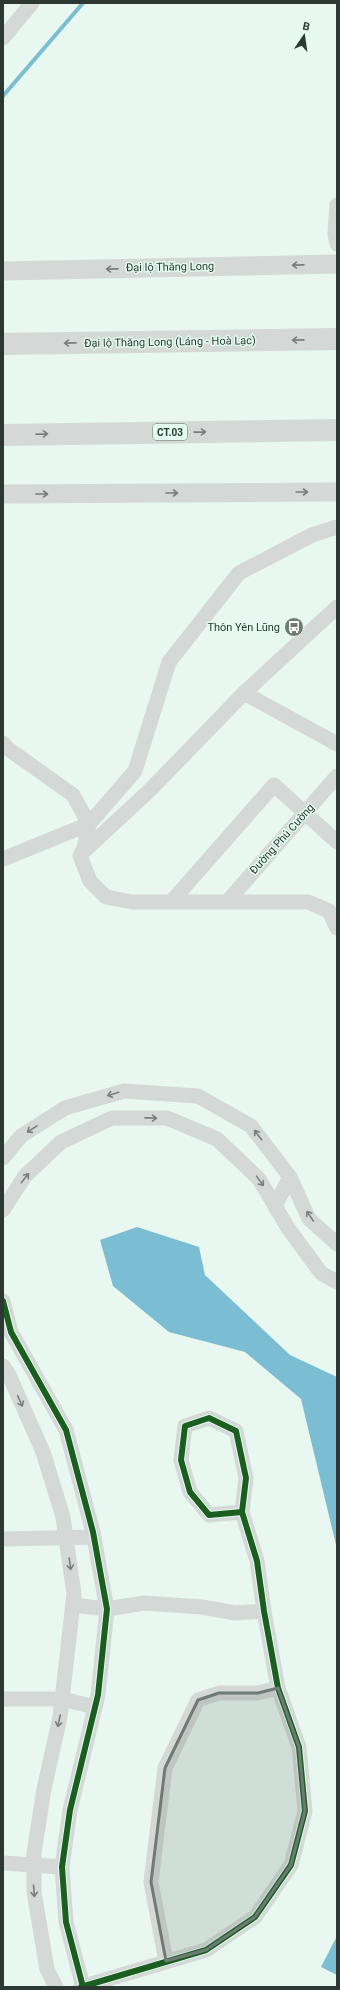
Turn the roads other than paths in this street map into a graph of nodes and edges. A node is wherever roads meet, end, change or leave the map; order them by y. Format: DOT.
graph roads {
  1 [pos="32,3"];
  2 [pos="3,38"];
  3 [pos="337,205"];
  4 [pos="337,244"];
  5 [pos="337,264"];
  6 [pos="3,271"];
  7 [pos="337,339"];
  8 [pos="3,344"];
  9 [pos="337,430"];
  10 [pos="3,435"];
  11 [pos="337,492"];
  12 [pos="3,494"];
  13 [pos="337,528"];
  14 [pos="337,607"];
  15 [pos="244,693"];
  16 [pos="3,743"];
  17 [pos="337,744"];
  18 [pos="135,771"];
  19 [pos="337,776"];
  20 [pos="150,790"];
  21 [pos="305,815"];
  22 [pos="89,824"];
  23 [pos="337,842"];
  24 [pos="80,856"];
  25 [pos="3,859"];
  26 [pos="172,901"];
  27 [pos="227,902"];
  28 [pos="337,928"];
  29 [pos="3,1158"];
  30 [pos="290,1177"];
  31 [pos="275,1206"];
  32 [pos="3,1210"];
  33 [pos="337,1244"];
  34 [pos="337,1282"];
  35 [pos="3,1301"];
  36 [pos="7,1333"];
  37 [pos="3,1366"];
  38 [pos="242,1512"];
  39 [pos="94,1537"];
  40 [pos="66,1538"];
  41 [pos="3,1539"];
  42 [pos="73,1605"];
  43 [pos="107,1609"];
  44 [pos="264,1611"];
  45 [pos="278,1688"];
  46 [pos="3,1699"];
  47 [pos="62,1699"];
  48 [pos="95,1707"];
  49 [pos="3,1864"];
  50 [pos="34,1865"];
  51 [pos="62,1867"];
  52 [pos="166,1961"];
  53 [pos="56,1987"];
  54 [pos="82,1987"];
  1 -- 2 [label="street"];
  3 -- 4 [label="street"];
  5 -- 6 [label="main road, Đại lộ Thăng Long, one-way"];
  7 -- 8 [label="highway, Đại lộ Thăng Long (Láng - Hoà Lạc), one-way"];
  10 -- 9 [label="highway, CT.03, one-way"];
  12 -- 11 [label="main road, one-way"];
  13 -- 18 [label="street"];
  14 -- 15 [label="street"];
  15 -- 17 [label="street"];
  15 -- 20 [label="street"];
  16 -- 22 [label="street"];
  18 -- 20 [label="street"];
  18 -- 22 [label="street"];
  19 -- 21 [label="street, Đường Phú Cường"];
  20 -- 24 [label="street"];
  21 -- 23 [label="street"];
  21 -- 26 [label="street"];
  21 -- 27 [label="street, Đường Phú Cường"];
  22 -- 24 [label="street"];
  22 -- 25 [label="street"];
  24 -- 26 [label="street"];
  26 -- 27 [label="street"];
  27 -- 28 [label="street"];
  30 -- 29 [label="street, one-way"];
  30 -- 31 [label="street"];
  33 -- 30 [label="street, one-way"];
  32 -- 31 [label="street, one-way"];
  31 -- 34 [label="street"];
  35 -- 36 [label="street"];
  36 -- 39 [label="street"];
  37 -- 40 [label="street, one-way"];
  38 -- 38 [label="street"];
  38 -- 44 [label="street"];
  39 -- 40 [label="street"];
  39 -- 43 [label="street"];
  40 -- 41 [label="street"];
  40 -- 42 [label="street, one-way"];
  42 -- 43 [label="street"];
  42 -- 47 [label="street"];
  43 -- 44 [label="street"];
  43 -- 48 [label="street"];
  44 -- 45 [label="street"];
  45 -- 52 [label="street"];
  45 -- 52 [label="street"];
  46 -- 47 [label="street"];
  47 -- 48 [label="street"];
  47 -- 50 [label="street, one-way"];
  48 -- 51 [label="street"];
  49 -- 50 [label="street"];
  50 -- 51 [label="street"];
  50 -- 53 [label="street, one-way"];
  51 -- 54 [label="street"];
  52 -- 54 [label="street"];
}
